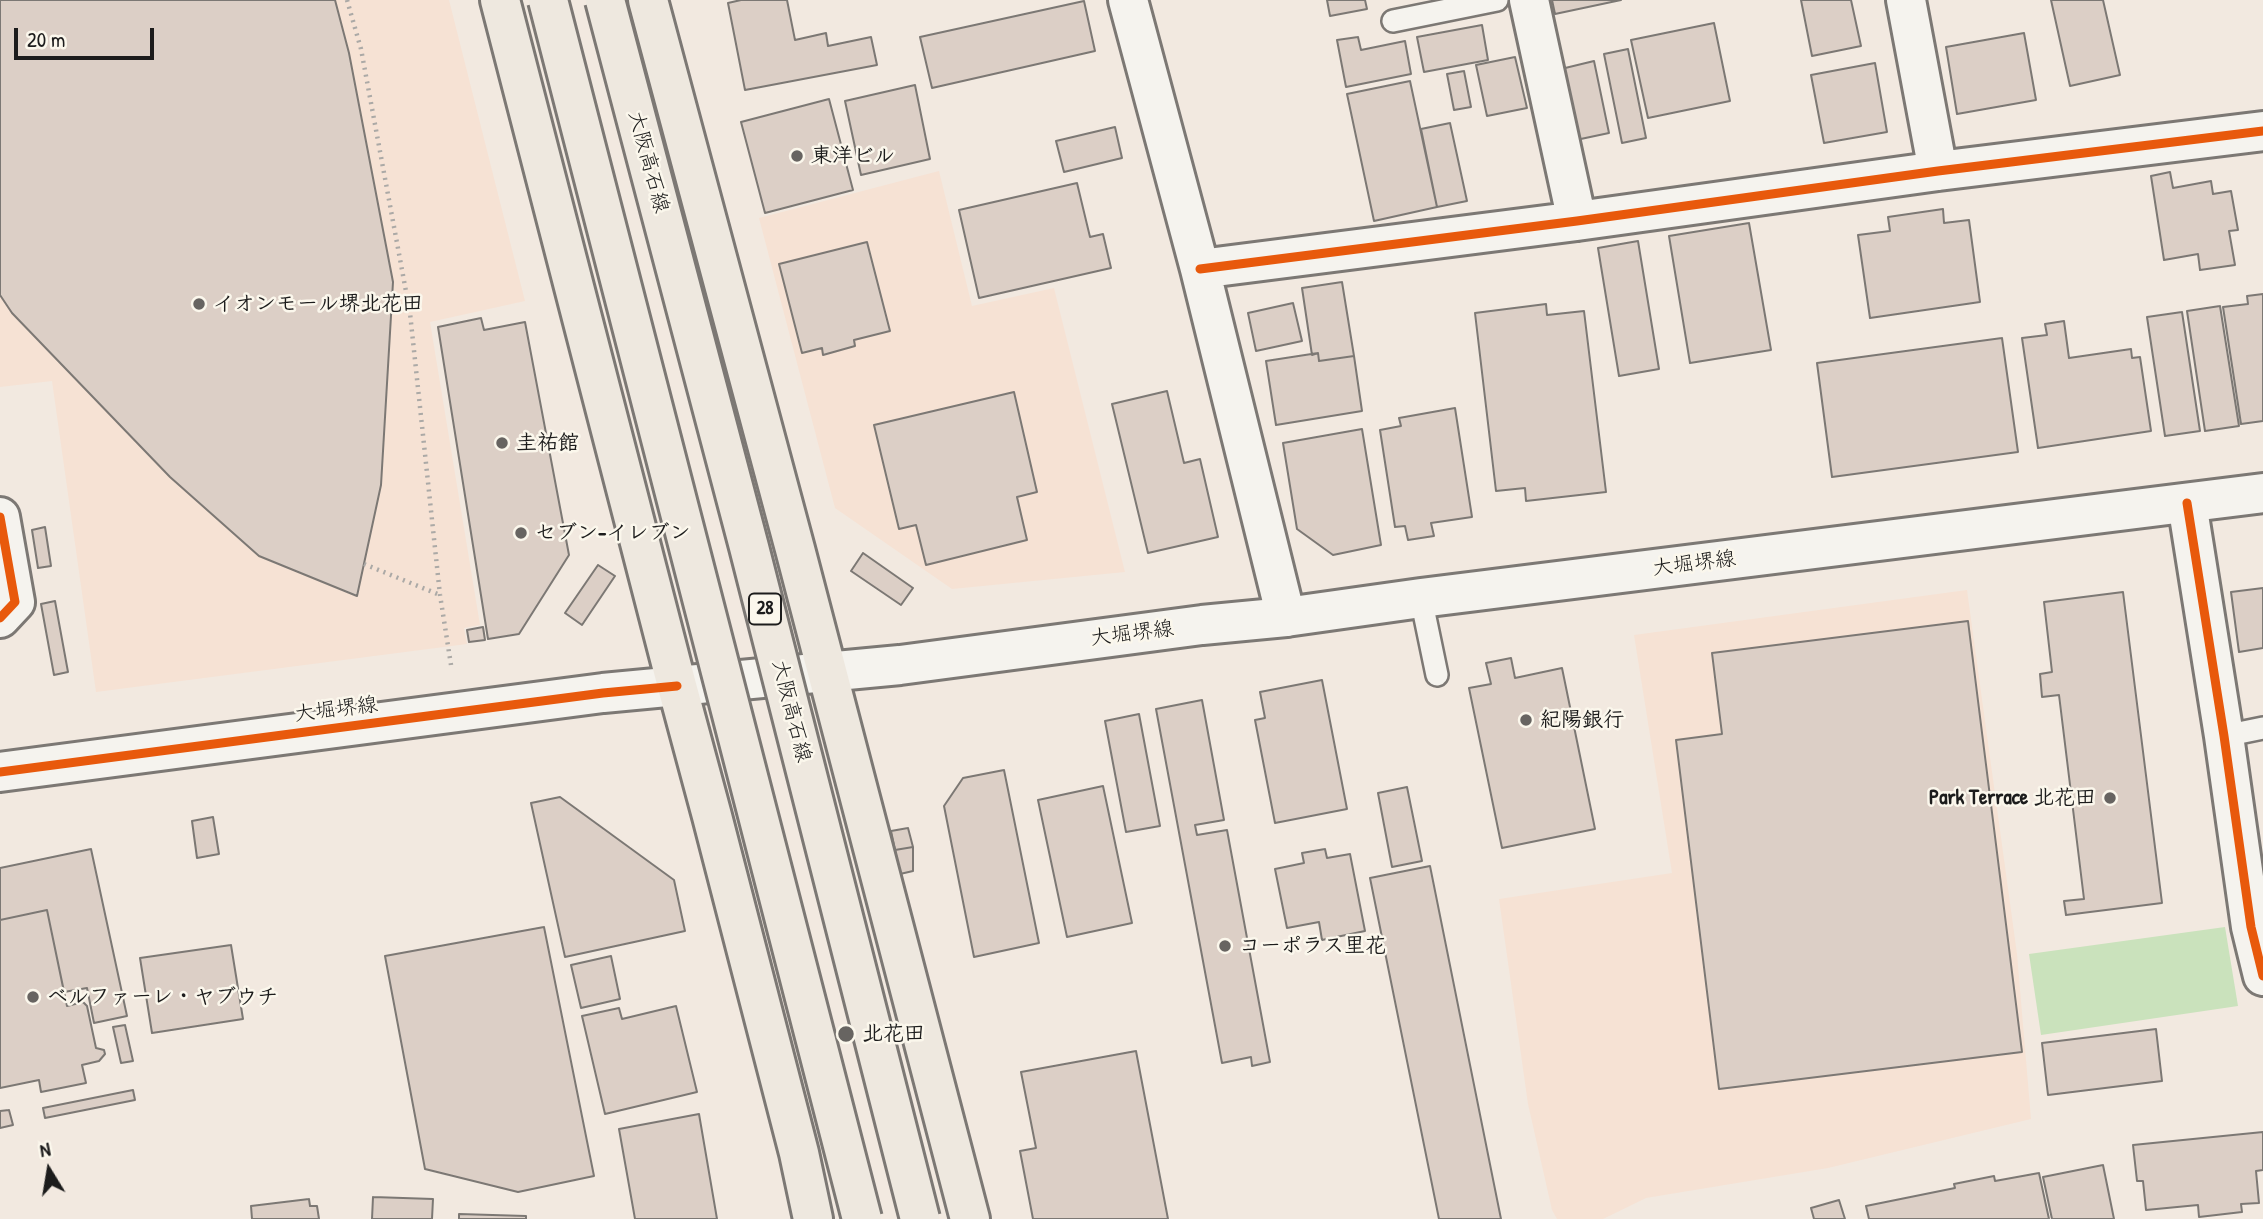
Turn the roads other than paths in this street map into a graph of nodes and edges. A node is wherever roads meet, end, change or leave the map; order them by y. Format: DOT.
graph roads {
  1 [pos="500,0"];
  2 [pos="548,0"];
  3 [pos="606,0"];
  4 [pos="649,0"];
  5 [pos="1128,0"];
  6 [pos="1497,0"];
  7 [pos="1529,0"];
  8 [pos="1906,0"];
  9 [pos="1393,21"];
  10 [pos="2263,131"];
  11 [pos="1938,171"];
  12 [pos="1577,221"];
  13 [pos="1200,269"];
  14 [pos="2263,493"];
  15 [pos="2187,503"];
  16 [pos="0,517"];
  17 [pos="1422,598"];
  18 [pos="1286,617"];
  19 [pos="0,618"];
  20 [pos="827,673"];
  21 [pos="1437,674"];
  22 [pos="677,686"];
  23 [pos="2263,728"];
  24 [pos="2224,736"];
  25 [pos="0,772"];
  26 [pos="2263,976"];
  27 [pos="813,1219"];
  28 [pos="862,1219"];
  29 [pos="920,1219"];
  30 [pos="970,1219"];
  1 -- 22 [label="main road"];
  2 -- 28 [label="main road, bridge"];
  3 -- 29 [label="main road, 大阪高石線 / 28, bridge"];
  4 -- 20 [label="main road"];
  5 -- 13 [label="street"];
  6 -- 9 [label="lane"];
  7 -- 12 [label="street"];
  8 -- 11 [label="street"];
  10 -- 11 [label="street"];
  11 -- 12 [label="street"];
  12 -- 13 [label="street"];
  13 -- 18 [label="street"];
  14 -- 15 [label="street, 大堀堺線"];
  15 -- 17 [label="street, 大堀堺線"];
  15 -- 24 [label="street"];
  16 -- 19 [label="street"];
  17 -- 18 [label="street, 大堀堺線"];
  17 -- 21 [label="lane"];
  18 -- 20 [label="street, 大堀堺線"];
  20 -- 22 [label="street, 大堀堺線"];
  20 -- 30 [label="main road"];
  22 -- 25 [label="street, 大堀堺線"];
  22 -- 27 [label="main road"];
  23 -- 24 [label="lane"];
  24 -- 26 [label="street"];
}
